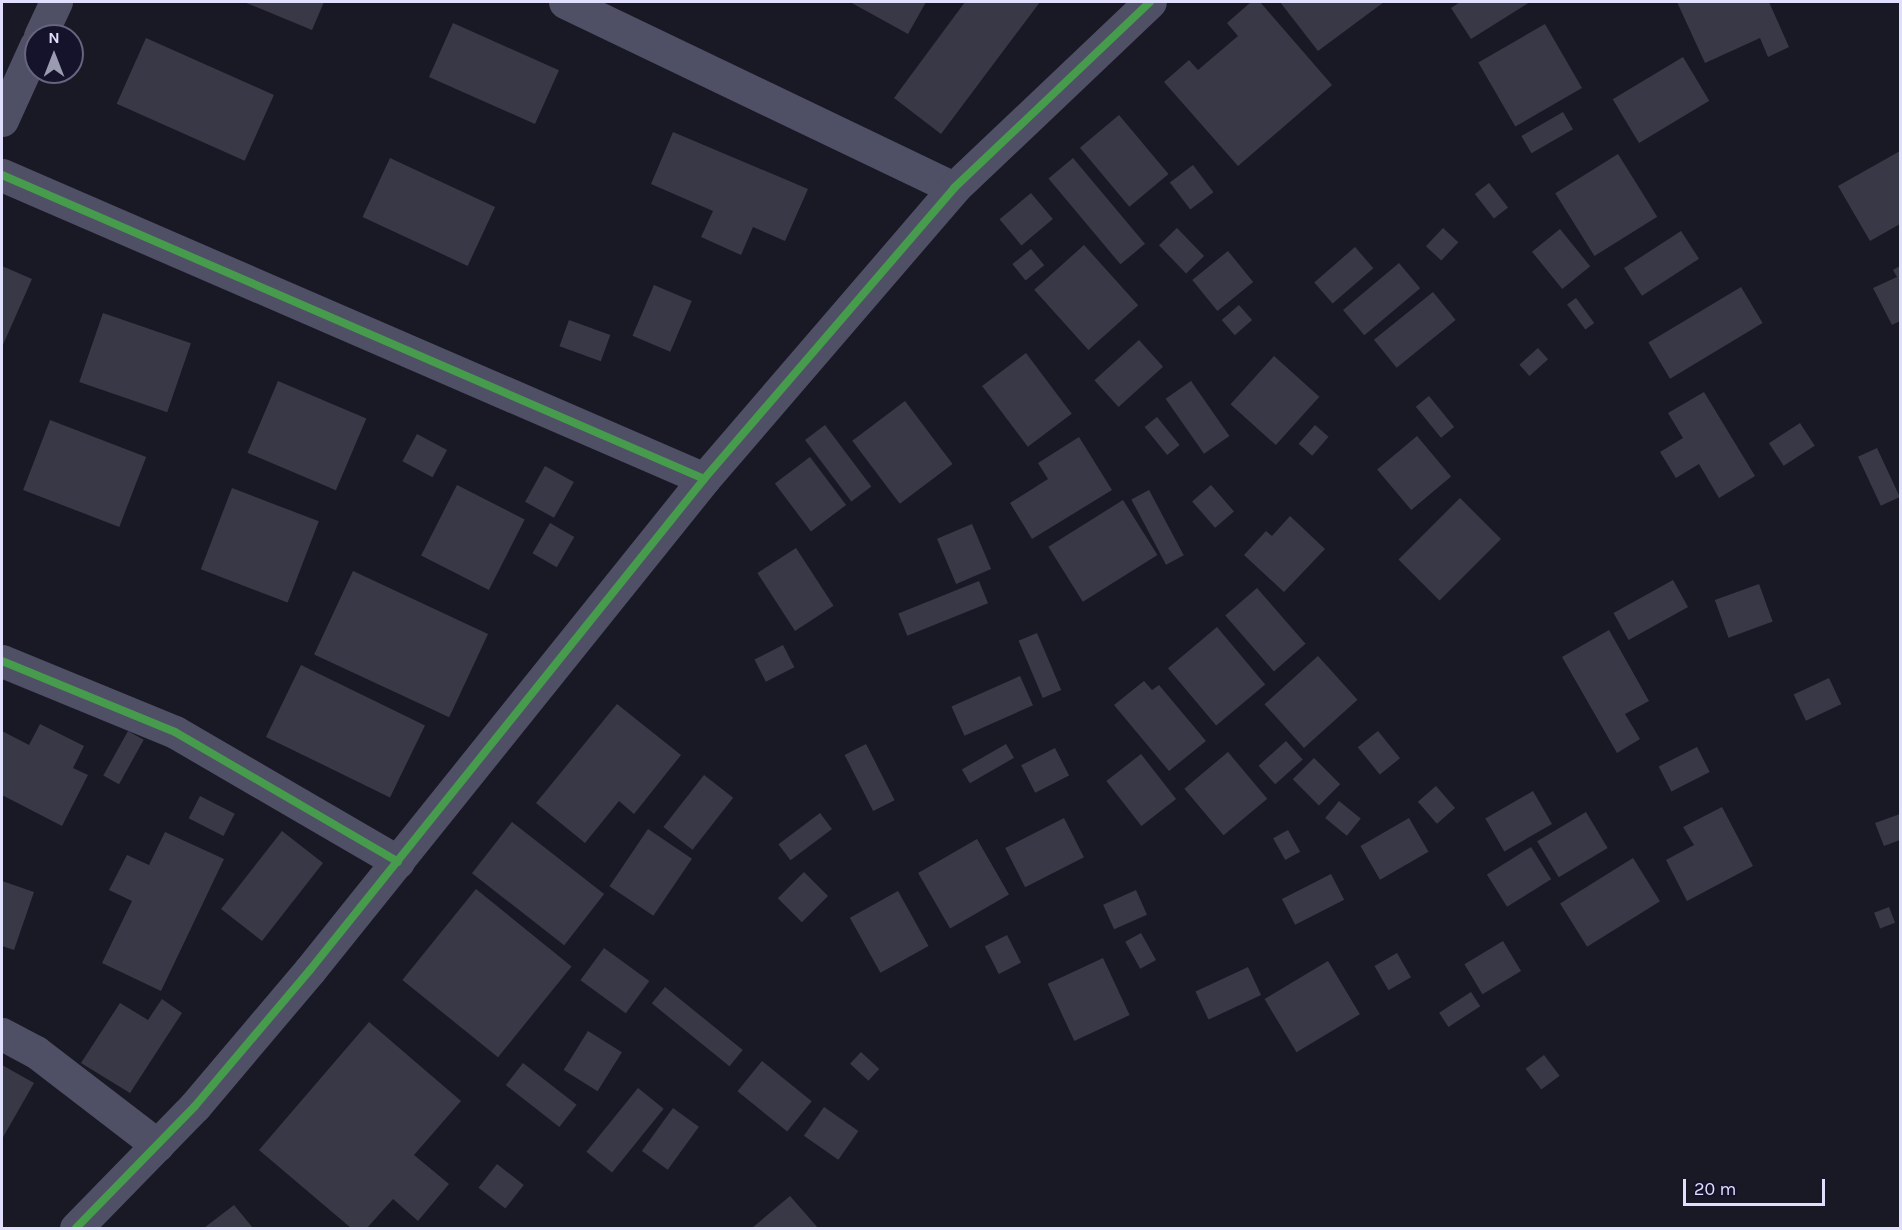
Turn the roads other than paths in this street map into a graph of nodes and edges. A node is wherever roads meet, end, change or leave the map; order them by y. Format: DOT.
graph roads {
  1 [pos="56,2"];
  2 [pos="565,2"];
  3 [pos="1150,2"];
  4 [pos="46,24"];
  5 [pos="24,71"];
  6 [pos="2,120"];
  7 [pos="2,176"];
  8 [pos="954,188"];
  9 [pos="704,478"];
  10 [pos="2,661"];
  11 [pos="398,862"];
  12 [pos="2,1034"];
  13 [pos="157,1145"];
  14 [pos="76,1228"];
  1 -- 4 [label="street"];
  2 -- 8 [label="street"];
  3 -- 8 [label="street"];
  5 -- 6 [label="street"];
  7 -- 9 [label="street"];
  8 -- 9 [label="street"];
  9 -- 11 [label="street"];
  10 -- 11 [label="street"];
  11 -- 13 [label="street"];
  12 -- 13 [label="street"];
  13 -- 14 [label="street"];
}
